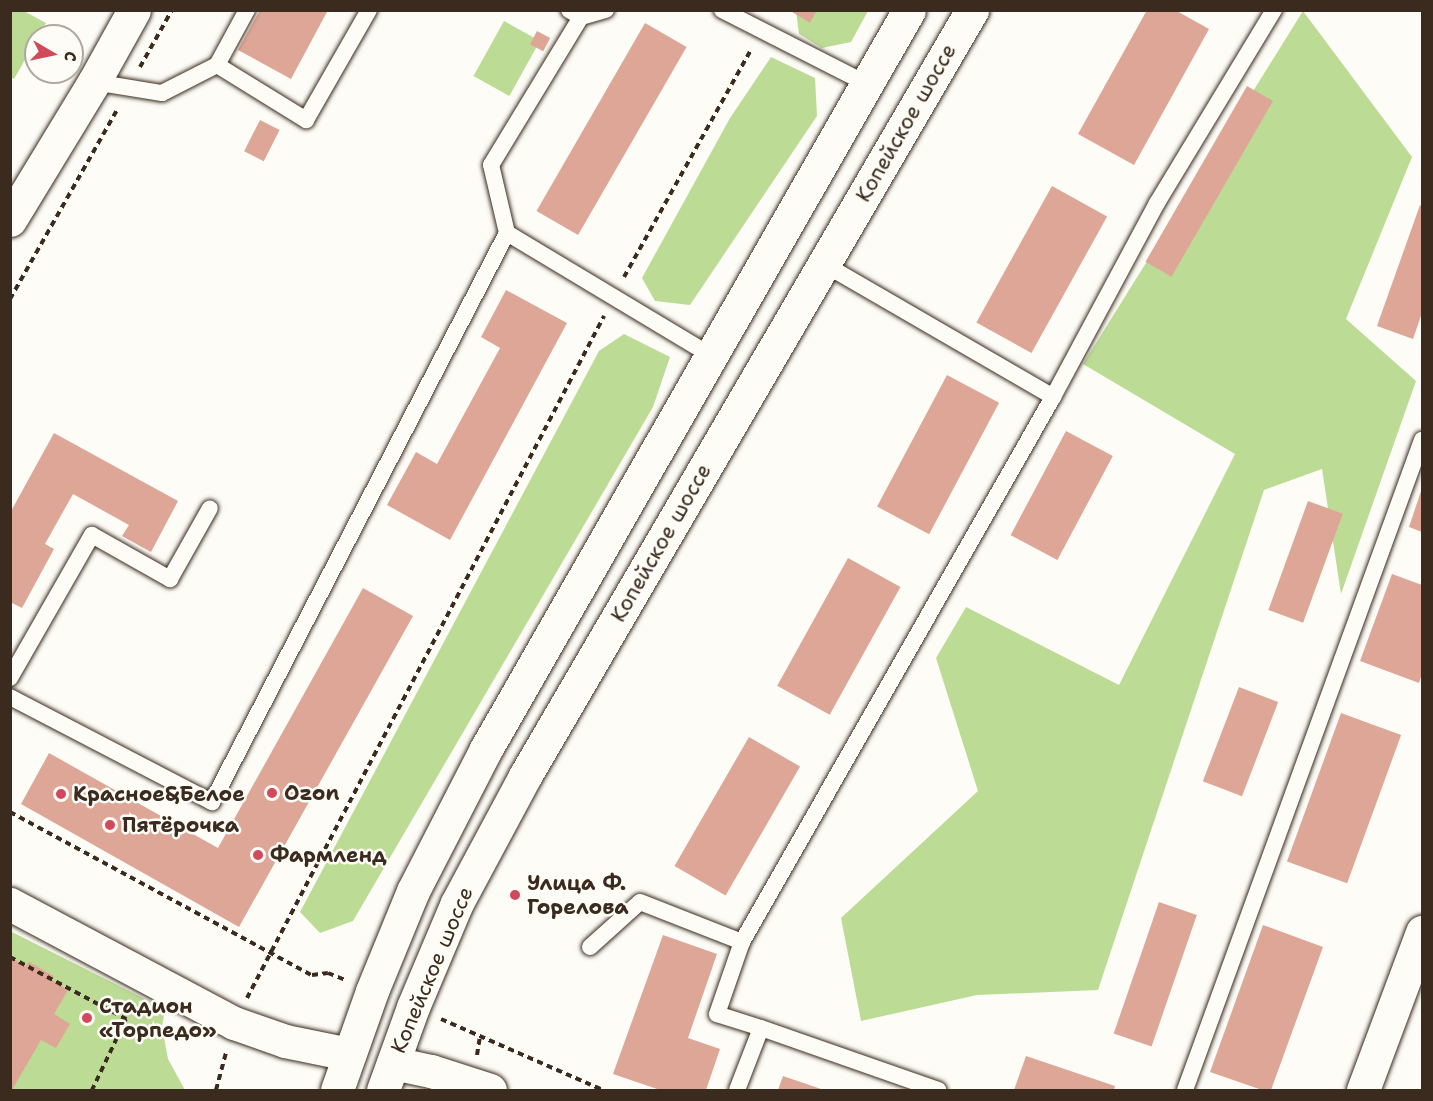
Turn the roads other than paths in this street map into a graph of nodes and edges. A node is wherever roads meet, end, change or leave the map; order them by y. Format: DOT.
graph roads {
  1 [pos="134,10"];
  2 [pos="248,10"];
  3 [pos="369,10"];
  4 [pos="606,10"];
  5 [pos="722,10"];
  6 [pos="909,10"];
  7 [pos="972,10"];
  8 [pos="1274,10"];
  9 [pos="575,14"];
  10 [pos="217,65"];
  11 [pos="94,82"];
  12 [pos="867,84"];
  13 [pos="10,220"];
  14 [pos="507,233"];
  15 [pos="824,264"];
  16 [pos="710,355"];
  17 [pos="1053,397"];
  18 [pos="1422,440"];
  19 [pos="210,508"];
  20 [pos="10,678"];
  21 [pos="10,697"];
  22 [pos="10,903"];
  23 [pos="1422,932"];
  24 [pos="742,942"];
  25 [pos="590,946"];
  26 [pos="761,1028"];
  27 [pos="348,1054"];
  28 [pos="388,1076"];
  29 [pos="337,1090"];
  30 [pos="489,1090"];
  31 [pos="737,1090"];
  32 [pos="938,1090"];
  33 [pos="1185,1090"];
  34 [pos="1363,1090"];
  1 -- 11 [label="main road"];
  2 -- 10 [label="lane"];
  3 -- 10 [label="lane"];
  4 -- 9 [label="lane"];
  5 -- 12 [label="lane"];
  6 -- 12 [label="main road"];
  7 -- 15 [label="main road, Копейское шоссе"];
  8 -- 17 [label="lane"];
  9 -- 14 [label="lane"];
  10 -- 11 [label="lane"];
  11 -- 13 [label="main road"];
  12 -- 16 [label="main road"];
  14 -- 16 [label="lane"];
  14 -- 21 [label="lane"];
  15 -- 17 [label="lane"];
  15 -- 28 [label="main road, Копейское шоссе"];
  16 -- 27 [label="main road"];
  17 -- 24 [label="lane"];
  18 -- 33 [label="lane"];
  19 -- 20 [label="lane"];
  22 -- 27 [label="main road"];
  23 -- 34 [label="main road"];
  24 -- 25 [label="lane"];
  24 -- 26 [label="lane"];
  26 -- 31 [label="lane"];
  26 -- 32 [label="lane"];
  27 -- 28 [label="main road"];
  27 -- 29 [label="main road"];
  28 -- 30 [label="main road"];
}
